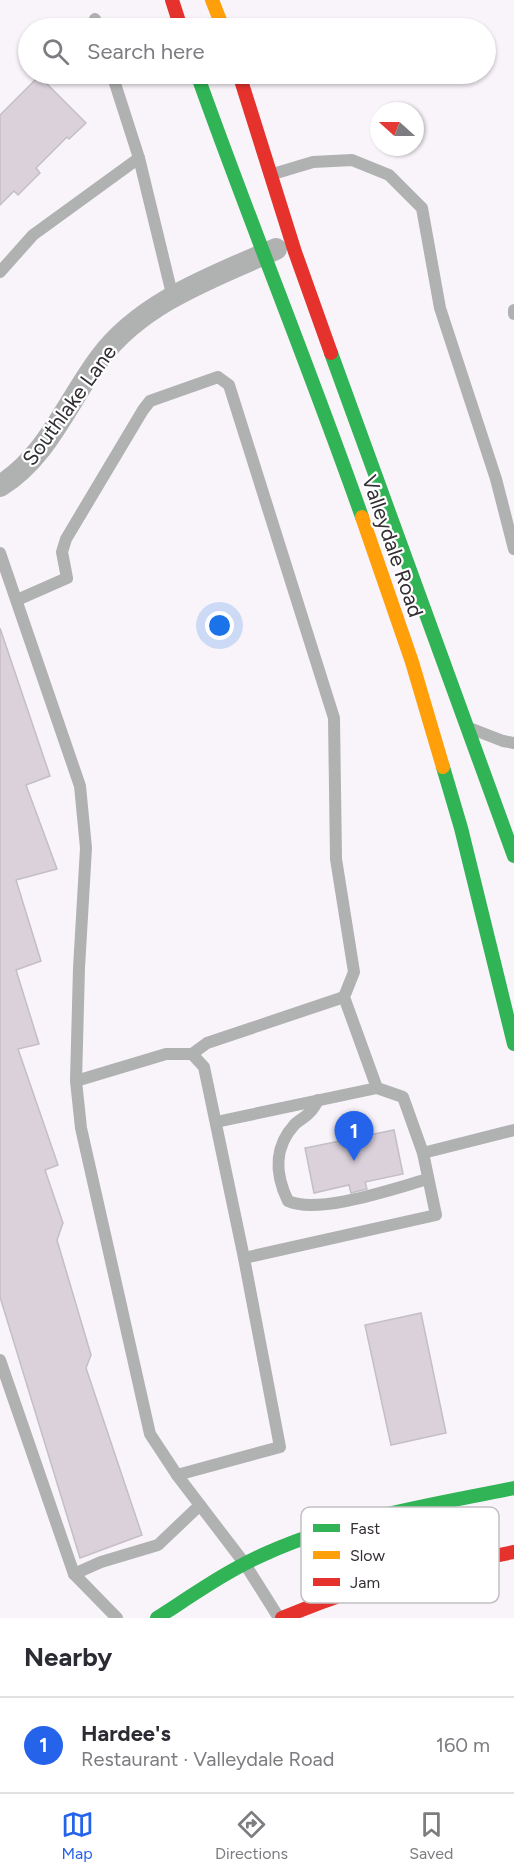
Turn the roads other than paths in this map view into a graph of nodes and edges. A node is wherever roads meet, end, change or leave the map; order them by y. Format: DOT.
graph roads {
  1 [pos="171,0"];
  2 [pos="212,0"];
  3 [pos="178,18"];
  4 [pos="219,18"];
  5 [pos="115,84"];
  6 [pos="201,84"];
  7 [pos="242,84"];
  8 [pos="139,158"];
  9 [pos="272,174"];
  10 [pos="292,242"];
  11 [pos="263,255"];
  12 [pos="0,272"];
  13 [pos="174,298"];
  14 [pos="0,486"];
  15 [pos="514,549"];
  16 [pos="0,553"];
  17 [pos="16,600"];
  18 [pos="469,728"];
  19 [pos="514,743"];
  20 [pos="514,852"];
  21 [pos="344,998"];
  22 [pos="514,1044"];
  23 [pos="192,1054"];
  24 [pos="76,1081"];
  25 [pos="377,1088"];
  26 [pos="318,1100"];
  27 [pos="216,1122"];
  28 [pos="514,1130"];
  29 [pos="423,1153"];
  30 [pos="428,1179"];
  31 [pos="244,1258"];
  32 [pos="0,1360"];
  33 [pos="177,1475"];
  34 [pos="514,1488"];
  35 [pos="200,1505"];
  36 [pos="419,1507"];
  37 [pos="301,1540"];
  38 [pos="514,1552"];
  39 [pos="499,1555"];
  40 [pos="245,1564"];
  41 [pos="74,1574"];
  42 [pos="315,1603"];
  43 [pos="117,1618"];
  44 [pos="157,1618"];
  45 [pos="280,1618"];
  1 -- 3 [label="main road"];
  2 -- 4 [label="main road"];
  5 -- 8 [label="lane"];
  6 -- 11 [label="main road, Valleydale Road"];
  7 -- 9 [label="main road, Valleydale Road"];
  8 -- 12 [label="lane"];
  8 -- 13 [label="lane"];
  9 -- 10 [label="main road, Valleydale Road"];
  9 -- 15 [label="lane"];
  10 -- 11 [label="street, Southlake Lane"];
  10 -- 18 [label="main road, Valleydale Road"];
  11 -- 13 [label="street, Southlake Lane"];
  11 -- 22 [label="main road, Valleydale Road"];
  13 -- 14 [label="street, Southlake Lane"];
  16 -- 17 [label="lane"];
  17 -- 21 [label="lane"];
  17 -- 24 [label="lane"];
  18 -- 19 [label="lane"];
  18 -- 20 [label="main road, Valleydale Road"];
  21 -- 23 [label="lane"];
  21 -- 25 [label="lane"];
  23 -- 24 [label="lane"];
  23 -- 27 [label="lane"];
  24 -- 33 [label="lane"];
  25 -- 26 [label="lane"];
  25 -- 29 [label="lane"];
  26 -- 27 [label="lane"];
  26 -- 30 [label="lane"];
  27 -- 31 [label="lane"];
  28 -- 29 [label="lane"];
  29 -- 30 [label="lane"];
  30 -- 31 [label="lane"];
  31 -- 33 [label="lane"];
  32 -- 41 [label="lane"];
  33 -- 35 [label="lane"];
  34 -- 36 [label="main road"];
  35 -- 40 [label="lane"];
  35 -- 41 [label="lane"];
  37 -- 40 [label="main road"];
  38 -- 39 [label="main road"];
  40 -- 44 [label="main road"];
  40 -- 45 [label="lane"];
  41 -- 43 [label="lane"];
  42 -- 45 [label="main road"];
}
